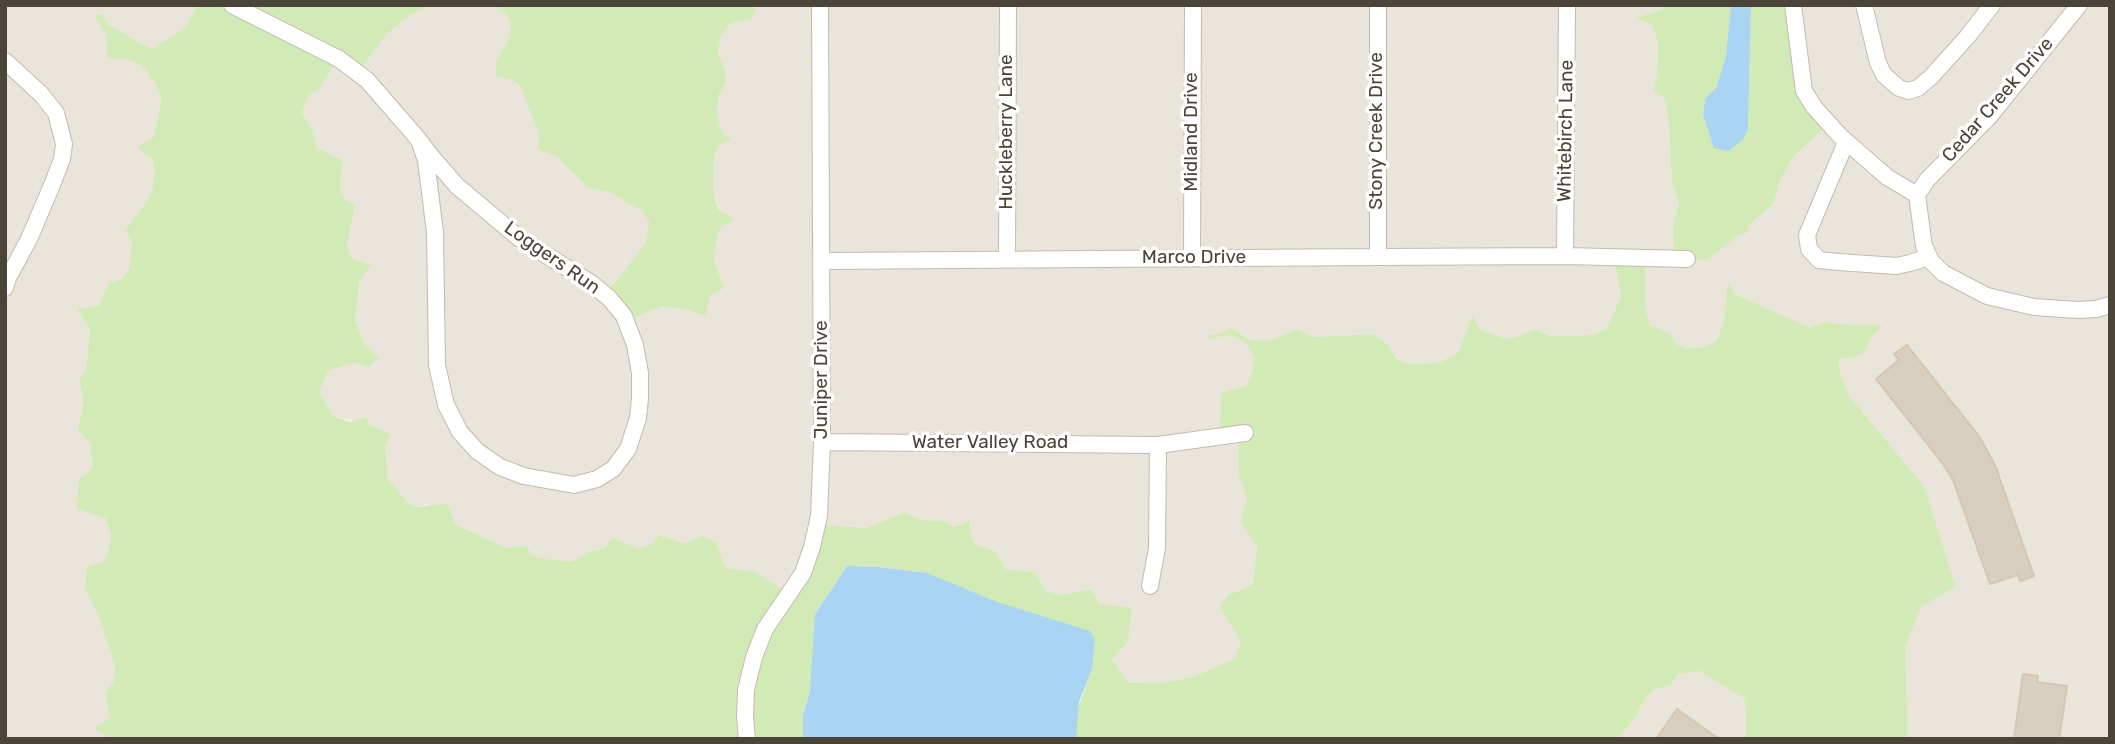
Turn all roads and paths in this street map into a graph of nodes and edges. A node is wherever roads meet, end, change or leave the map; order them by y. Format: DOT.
graph roads {
  1 [pos="232,5"];
  2 [pos="820,5"];
  3 [pos="1008,5"];
  4 [pos="1193,5"];
  5 [pos="1378,5"];
  6 [pos="1567,5"];
  7 [pos="1793,5"];
  8 [pos="1864,5"];
  9 [pos="1992,5"];
  10 [pos="2078,5"];
  11 [pos="5,61"];
  12 [pos="419,140"];
  13 [pos="1846,142"];
  14 [pos="1917,195"];
  15 [pos="1565,256"];
  16 [pos="1378,257"];
  17 [pos="1929,257"];
  18 [pos="1192,258"];
  19 [pos="1007,259"];
  20 [pos="1687,259"];
  21 [pos="822,261"];
  22 [pos="5,288"];
  23 [pos="2110,305"];
  24 [pos="1245,433"];
  25 [pos="822,442"];
  26 [pos="1158,445"];
  27 [pos="1150,586"];
  28 [pos="747,739"];
  1 -- 12 [label="street, Loggers Run"];
  2 -- 21 [label="street, Juniper Drive"];
  3 -- 19 [label="street, Huckleberry Lane"];
  4 -- 18 [label="street, Midland Drive"];
  5 -- 16 [label="street, Stony Creek Drive"];
  6 -- 15 [label="street, Whitebirch Lane"];
  7 -- 13 [label="street"];
  8 -- 9 [label="street"];
  10 -- 14 [label="street, Cedar Creek Drive"];
  11 -- 22 [label="street"];
  12 -- 12 [label="street, Loggers Run"];
  13 -- 14 [label="street"];
  13 -- 17 [label="street"];
  14 -- 17 [label="street"];
  15 -- 16 [label="street, Marco Drive"];
  15 -- 20 [label="street, Marco Drive"];
  16 -- 18 [label="street, Marco Drive"];
  17 -- 23 [label="street"];
  18 -- 19 [label="street, Marco Drive"];
  19 -- 21 [label="street, Marco Drive"];
  21 -- 25 [label="street, Juniper Drive"];
  24 -- 26 [label="street"];
  25 -- 26 [label="street, Water Valley Road"];
  25 -- 28 [label="street, Juniper Drive"];
  26 -- 27 [label="street"];
}
